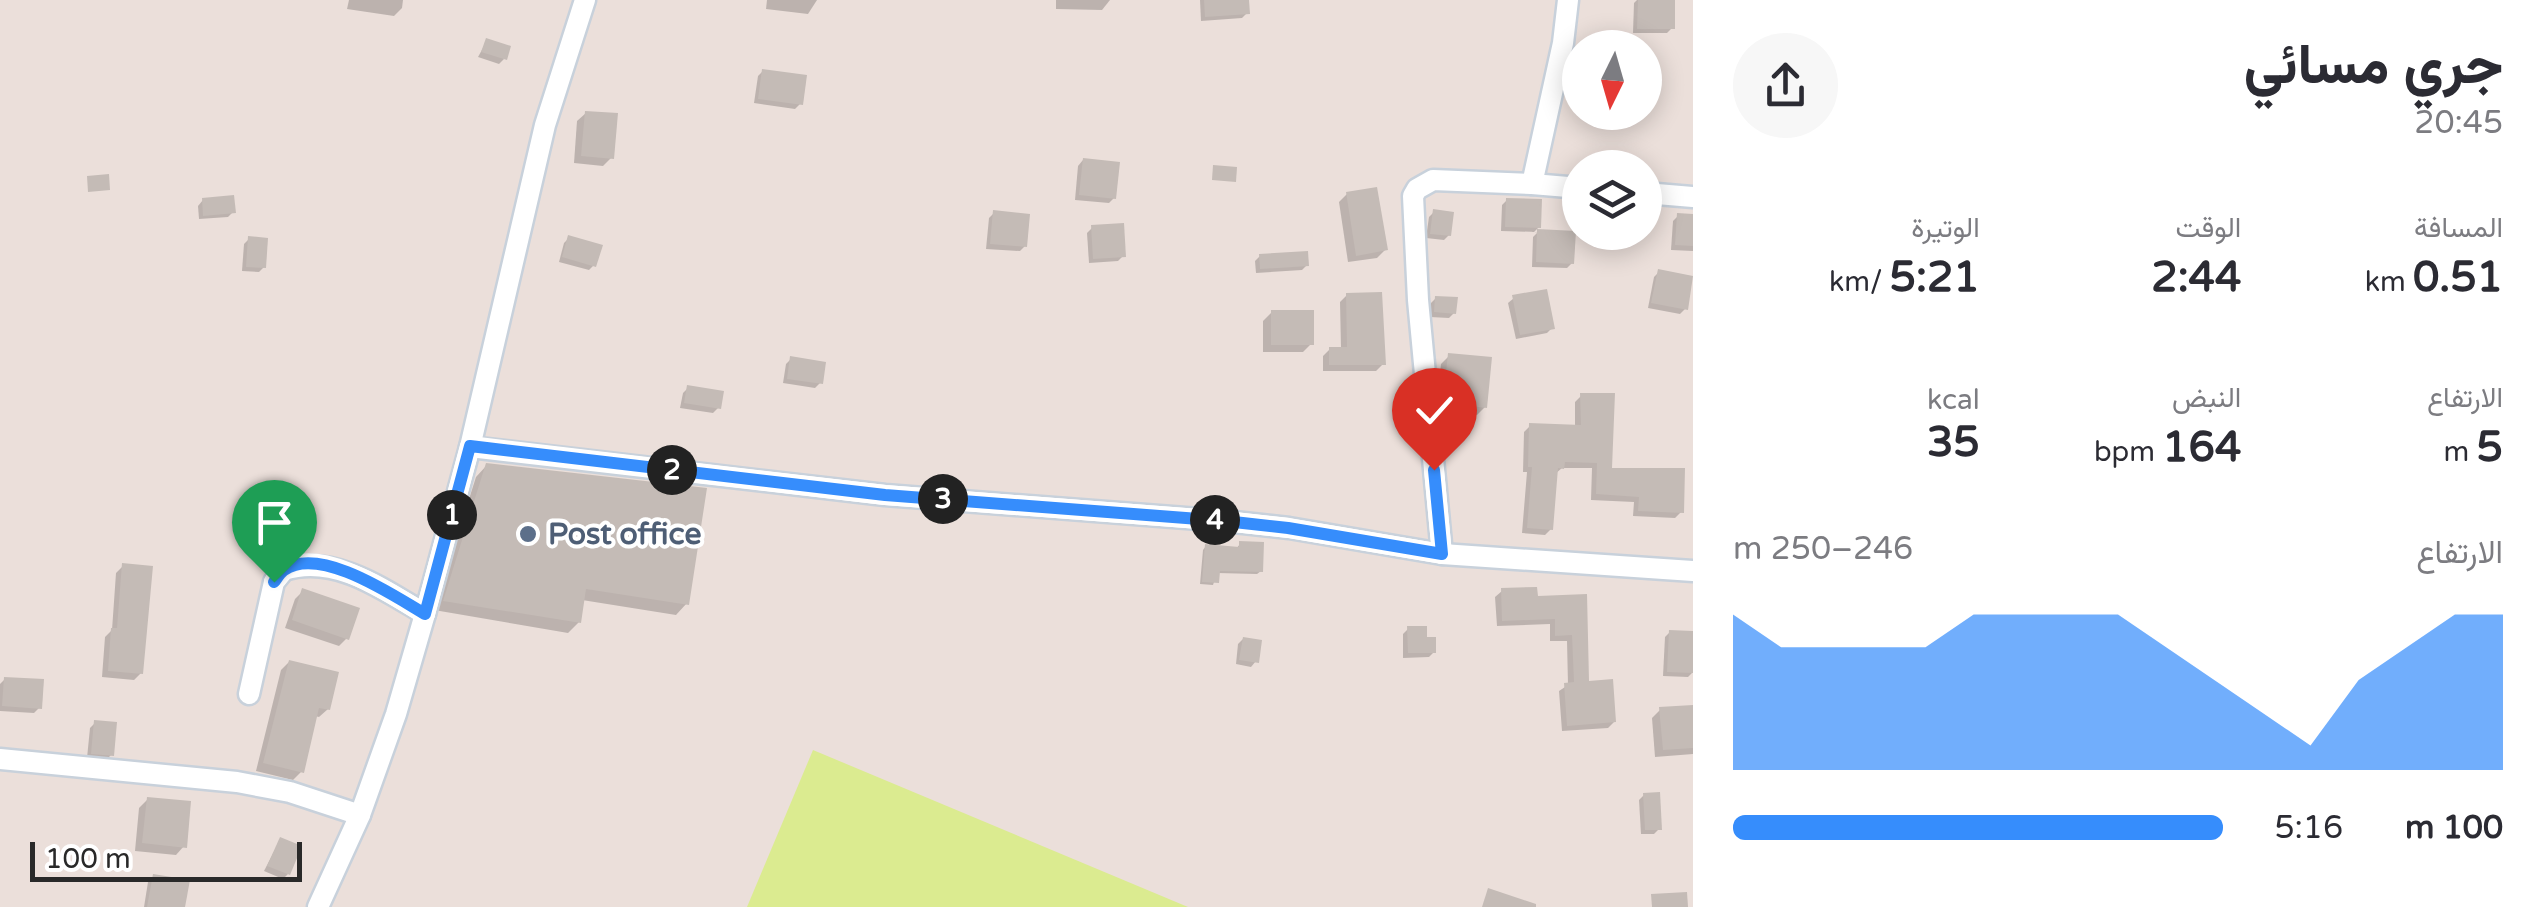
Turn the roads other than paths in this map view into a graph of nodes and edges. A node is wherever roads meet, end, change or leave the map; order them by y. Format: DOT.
graph roads {
  1 [pos="585,0"];
  2 [pos="1568,0"];
  3 [pos="1532,184"];
  4 [pos="1562,186"];
  5 [pos="1662,194"];
  6 [pos="1693,197"];
  7 [pos="470,446"];
  8 [pos="1442,554"];
  9 [pos="1693,571"];
  10 [pos="425,614"];
  11 [pos="249,694"];
  12 [pos="0,759"];
  13 [pos="360,815"];
  14 [pos="318,907"];
  1 -- 7 [label="street"];
  2 -- 3 [label="street"];
  3 -- 4 [label="street"];
  3 -- 8 [label="street"];
  5 -- 6 [label="street"];
  7 -- 8 [label="street"];
  7 -- 10 [label="street"];
  8 -- 9 [label="street"];
  10 -- 11 [label="street"];
  10 -- 13 [label="street"];
  12 -- 13 [label="street"];
  13 -- 14 [label="street"];
}
